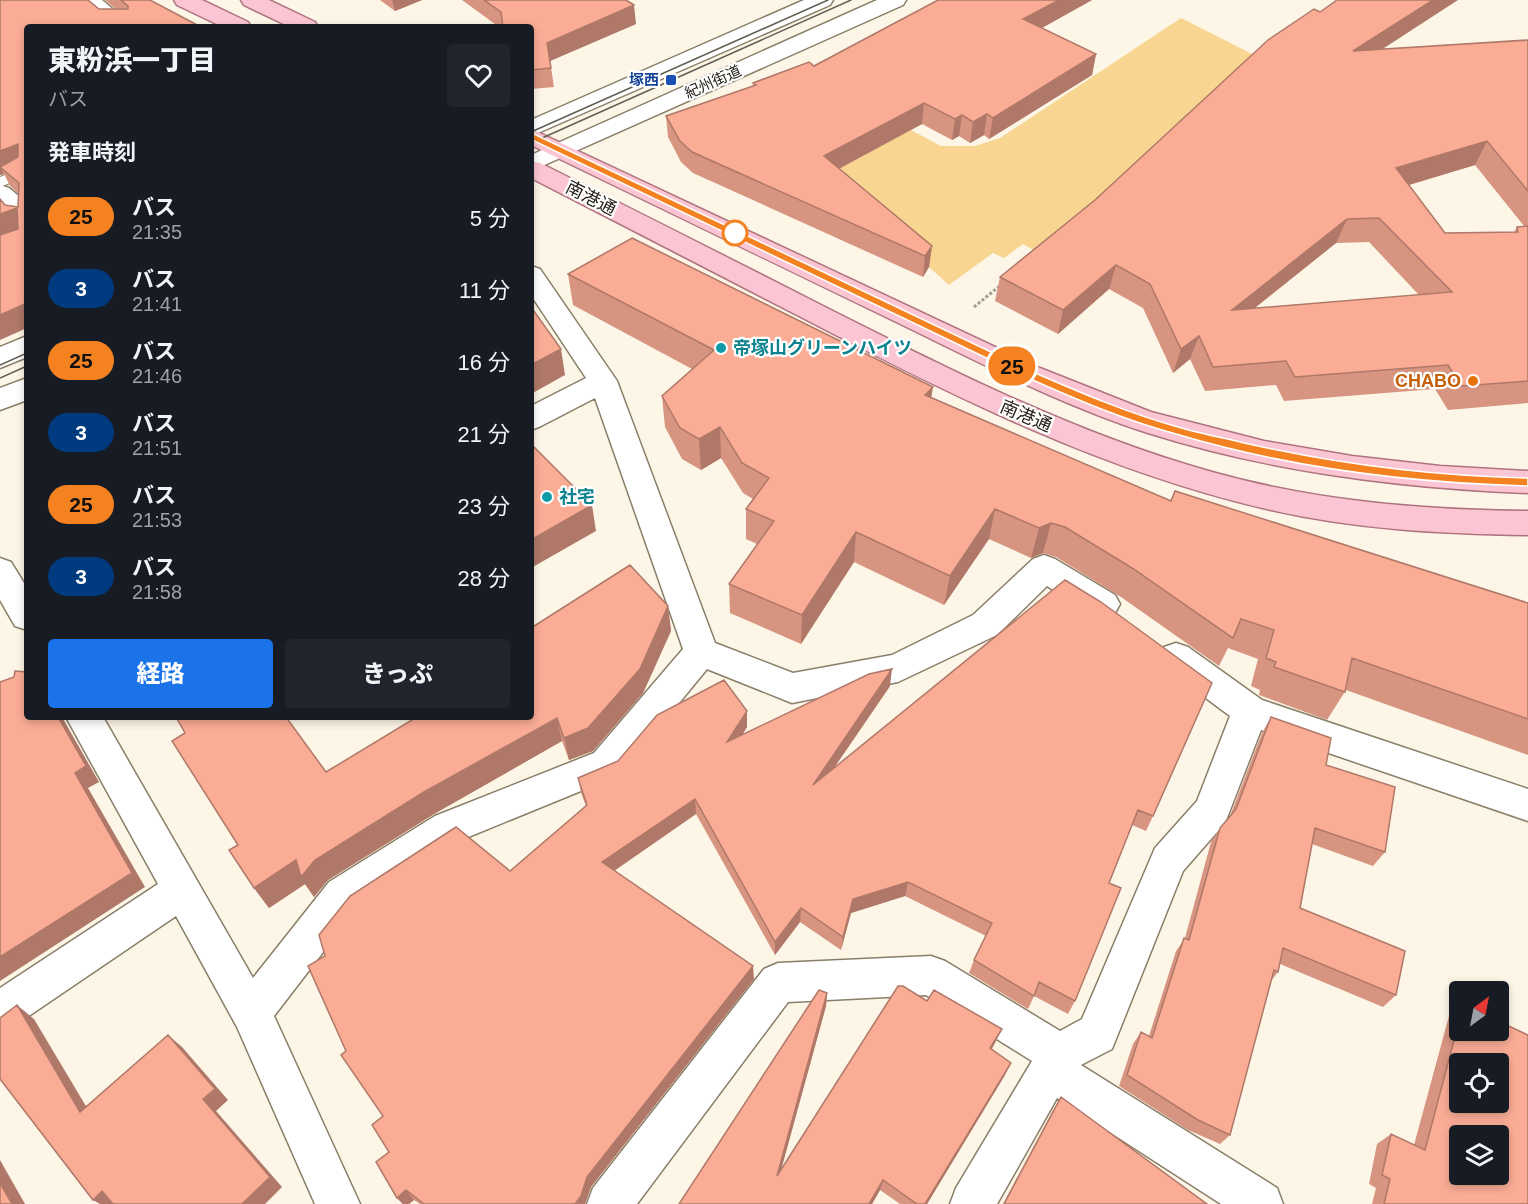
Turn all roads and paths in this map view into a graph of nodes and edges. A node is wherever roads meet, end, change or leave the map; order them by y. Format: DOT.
graph roads {
  1 [pos="88,0"];
  2 [pos="185,0"];
  3 [pos="252,0"];
  4 [pos="822,0"];
  5 [pos="895,0"];
  6 [pos="119,24"];
  7 [pos="234,24"];
  8 [pos="301,24"];
  9 [pos="534,128"];
  10 [pos="534,137"];
  11 [pos="563,150"];
  12 [pos="534,164"];
  13 [pos="534,168"];
  14 [pos="24,171"];
  15 [pos="0,183"];
  16 [pos="0,193"];
  17 [pos="24,214"];
  18 [pos="534,279"];
  19 [pos="1002,284"];
  20 [pos="965,314"];
  21 [pos="24,347"];
  22 [pos="0,358"];
  23 [pos="603,381"];
  24 [pos="24,389"];
  25 [pos="0,399"];
  26 [pos="534,417"];
  27 [pos="1528,482"];
  28 [pos="1528,523"];
  29 [pos="0,571"];
  30 [pos="24,612"];
  31 [pos="1127,621"];
  32 [pos="1155,642"];
  33 [pos="701,652"];
  34 [pos="1250,711"];
  35 [pos="86,720"];
  36 [pos="1528,805"];
  37 [pos="182,890"];
  38 [pos="0,1012"];
  39 [pos="251,1013"];
  40 [pos="1055,1061"];
  41 [pos="336,1204"];
  42 [pos="609,1204"];
  43 [pos="972,1204"];
  44 [pos="1261,1204"];
  1 -- 6 [label="street"];
  2 -- 7 [label="main road"];
  3 -- 8 [label="main road"];
  4 -- 9 [label="street, 紀州街道"];
  5 -- 11 [label="street, 紀州街道"];
  10 -- 11 [label="main road, 南港通"];
  11 -- 12 [label="street, 紀州街道"];
  11 -- 27 [label="main road, 南港通"];
  13 -- 28 [label="main road, 南港通"];
  14 -- 15 [label="lane"];
  16 -- 17 [label="street"];
  18 -- 23 [label="street"];
  19 -- 20 [label="path"];
  21 -- 22 [label="street"];
  23 -- 26 [label="street"];
  23 -- 33 [label="street"];
  24 -- 25 [label="street"];
  29 -- 30 [label="street"];
  31 -- 33 [label="street"];
  32 -- 34 [label="street"];
  33 -- 39 [label="street"];
  34 -- 36 [label="street"];
  34 -- 40 [label="street"];
  35 -- 37 [label="street"];
  37 -- 38 [label="street"];
  37 -- 39 [label="street"];
  39 -- 41 [label="street"];
  40 -- 42 [label="street"];
  40 -- 43 [label="street"];
  40 -- 44 [label="street"];
}
